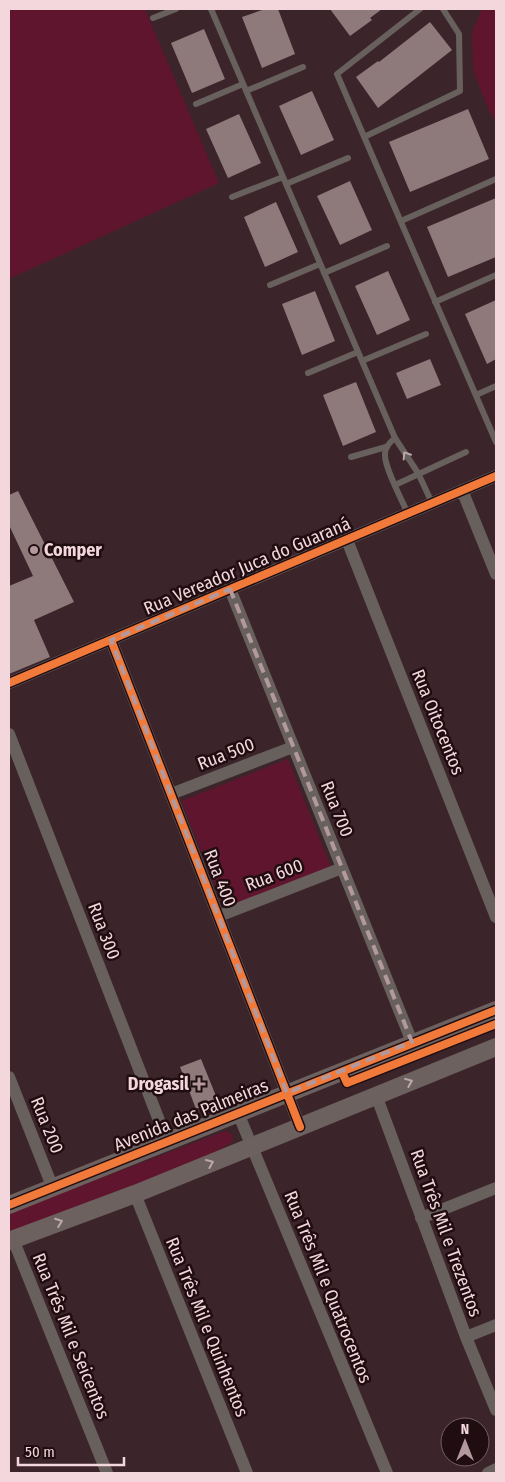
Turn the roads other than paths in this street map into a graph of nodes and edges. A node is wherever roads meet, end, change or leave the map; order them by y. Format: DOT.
graph roads {
  1 [pos="176,9"];
  2 [pos="210,9"];
  3 [pos="420,9"];
  4 [pos="443,9"];
  5 [pos="153,18"];
  6 [pos="303,67"];
  7 [pos="243,84"];
  8 [pos="246,91"];
  9 [pos="196,104"];
  10 [pos="364,137"];
  11 [pos="348,158"];
  12 [pos="283,177"];
  13 [pos="496,179"];
  14 [pos="286,184"];
  15 [pos="232,197"];
  16 [pos="401,221"];
  17 [pos="387,246"];
  18 [pos="320,264"];
  19 [pos="324,273"];
  20 [pos="496,275"];
  21 [pos="270,285"];
  22 [pos="436,302"];
  23 [pos="426,334"];
  24 [pos="358,352"];
  25 [pos="362,361"];
  26 [pos="308,373"];
  27 [pos="496,386"];
  28 [pos="476,395"];
  29 [pos="395,438"];
  30 [pos="496,442"];
  31 [pos="386,447"];
  32 [pos="466,452"];
  33 [pos="351,457"];
  34 [pos="418,473"];
  35 [pos="496,476"];
  36 [pos="395,484"];
  37 [pos="462,490"];
  38 [pos="432,504"];
  39 [pos="408,514"];
  40 [pos="347,540"];
  41 [pos="496,574"];
  42 [pos="230,589"];
  43 [pos="111,640"];
  44 [pos="9,683"];
  45 [pos="9,734"];
  46 [pos="294,747"];
  47 [pos="171,794"];
  48 [pos="342,868"];
  49 [pos="218,916"];
  50 [pos="496,916"];
  51 [pos="496,1010"];
  52 [pos="412,1042"];
  53 [pos="496,1047"];
  54 [pos="9,1076"];
  55 [pos="287,1093"];
  56 [pos="376,1095"];
  57 [pos="238,1113"];
  58 [pos="300,1127"];
  59 [pos="166,1141"];
  60 [pos="251,1146"];
  61 [pos="52,1186"];
  62 [pos="496,1188"];
  63 [pos="135,1194"];
  64 [pos="9,1205"];
  65 [pos="421,1218"];
  66 [pos="11,1240"];
  67 [pos="496,1325"];
  68 [pos="466,1337"];
  69 [pos="496,1410"];
  70 [pos="496,1469"];
  71 [pos="107,1473"];
  72 [pos="247,1473"];
  73 [pos="387,1473"];
  74 [pos="488,1473"];
  1 -- 5 [label="lane"];
  2 -- 7 [label="lane"];
  3 -- 10 [label="lane"];
  4 -- 10 [label="lane"];
  6 -- 8 [label="lane"];
  7 -- 8 [label="lane"];
  7 -- 9 [label="lane"];
  8 -- 12 [label="lane"];
  10 -- 16 [label="lane"];
  11 -- 14 [label="lane"];
  12 -- 14 [label="lane"];
  12 -- 15 [label="lane"];
  13 -- 16 [label="lane"];
  14 -- 18 [label="lane"];
  16 -- 22 [label="lane"];
  17 -- 19 [label="lane"];
  18 -- 19 [label="lane"];
  18 -- 21 [label="lane"];
  19 -- 24 [label="lane"];
  20 -- 22 [label="lane"];
  22 -- 28 [label="lane"];
  23 -- 25 [label="lane"];
  24 -- 25 [label="lane"];
  24 -- 26 [label="lane"];
  25 -- 29 [label="lane"];
  27 -- 28 [label="lane"];
  28 -- 30 [label="lane"];
  29 -- 31 [label="lane"];
  34 -- 29 [label="lane, one-way"];
  31 -- 33 [label="lane"];
  31 -- 36 [label="lane"];
  32 -- 34 [label="lane"];
  34 -- 36 [label="lane"];
  34 -- 38 [label="lane"];
  35 -- 37 [label="street, Rua Vereador Juca do Guaraná"];
  36 -- 39 [label="lane"];
  37 -- 38 [label="street, Rua Vereador Juca do Guaraná"];
  37 -- 41 [label="street"];
  38 -- 39 [label="street, Rua Vereador Juca do Guaraná"];
  39 -- 40 [label="street, Rua Vereador Juca do Guaraná"];
  40 -- 42 [label="street, Rua Vereador Juca do Guaraná"];
  40 -- 50 [label="street, Rua Oitocentos"];
  42 -- 43 [label="street, Rua Vereador Juca do Guaraná"];
  42 -- 46 [label="street, Rua 700"];
  43 -- 44 [label="street, Rua Vereador Juca do Guaraná"];
  43 -- 47 [label="street, Rua 400"];
  45 -- 59 [label="street, Rua 300"];
  46 -- 47 [label="street, Rua 500"];
  46 -- 48 [label="street, Rua 700"];
  47 -- 49 [label="street, Rua 400"];
  48 -- 49 [label="street, Rua 600"];
  48 -- 52 [label="street, Rua 700"];
  49 -- 55 [label="street, Rua 400"];
  51 -- 52 [label="street, Avenida das Palmeiras"];
  52 -- 55 [label="street, Avenida das Palmeiras"];
  56 -- 53 [label="street, one-way"];
  54 -- 61 [label="street, Rua 200"];
  55 -- 57 [label="street, Avenida das Palmeiras"];
  55 -- 58 [label="street, Rua 400"];
  56 -- 58 [label="street"];
  56 -- 65 [label="street, Rua Três Mil e Trezentos"];
  57 -- 59 [label="street, Avenida das Palmeiras"];
  57 -- 60 [label="street, Rua Três Mil e Quatrocentos"];
  58 -- 60 [label="street"];
  59 -- 61 [label="street, Avenida das Palmeiras"];
  63 -- 60 [label="street, one-way"];
  60 -- 73 [label="street, Rua Três Mil e Quatrocentos"];
  61 -- 64 [label="street, Avenida das Palmeiras"];
  62 -- 65 [label="street"];
  66 -- 63 [label="street, one-way"];
  63 -- 72 [label="street, Rua Três Mil e Quinhentos"];
  65 -- 68 [label="street, Rua Três Mil e Trezentos"];
  66 -- 71 [label="street, Rua Três Mil e Seicentos"];
  67 -- 68 [label="street"];
  68 -- 69 [label="street, Rua Três Mil e Trezentos"];
  70 -- 74 [label="street"];
}
